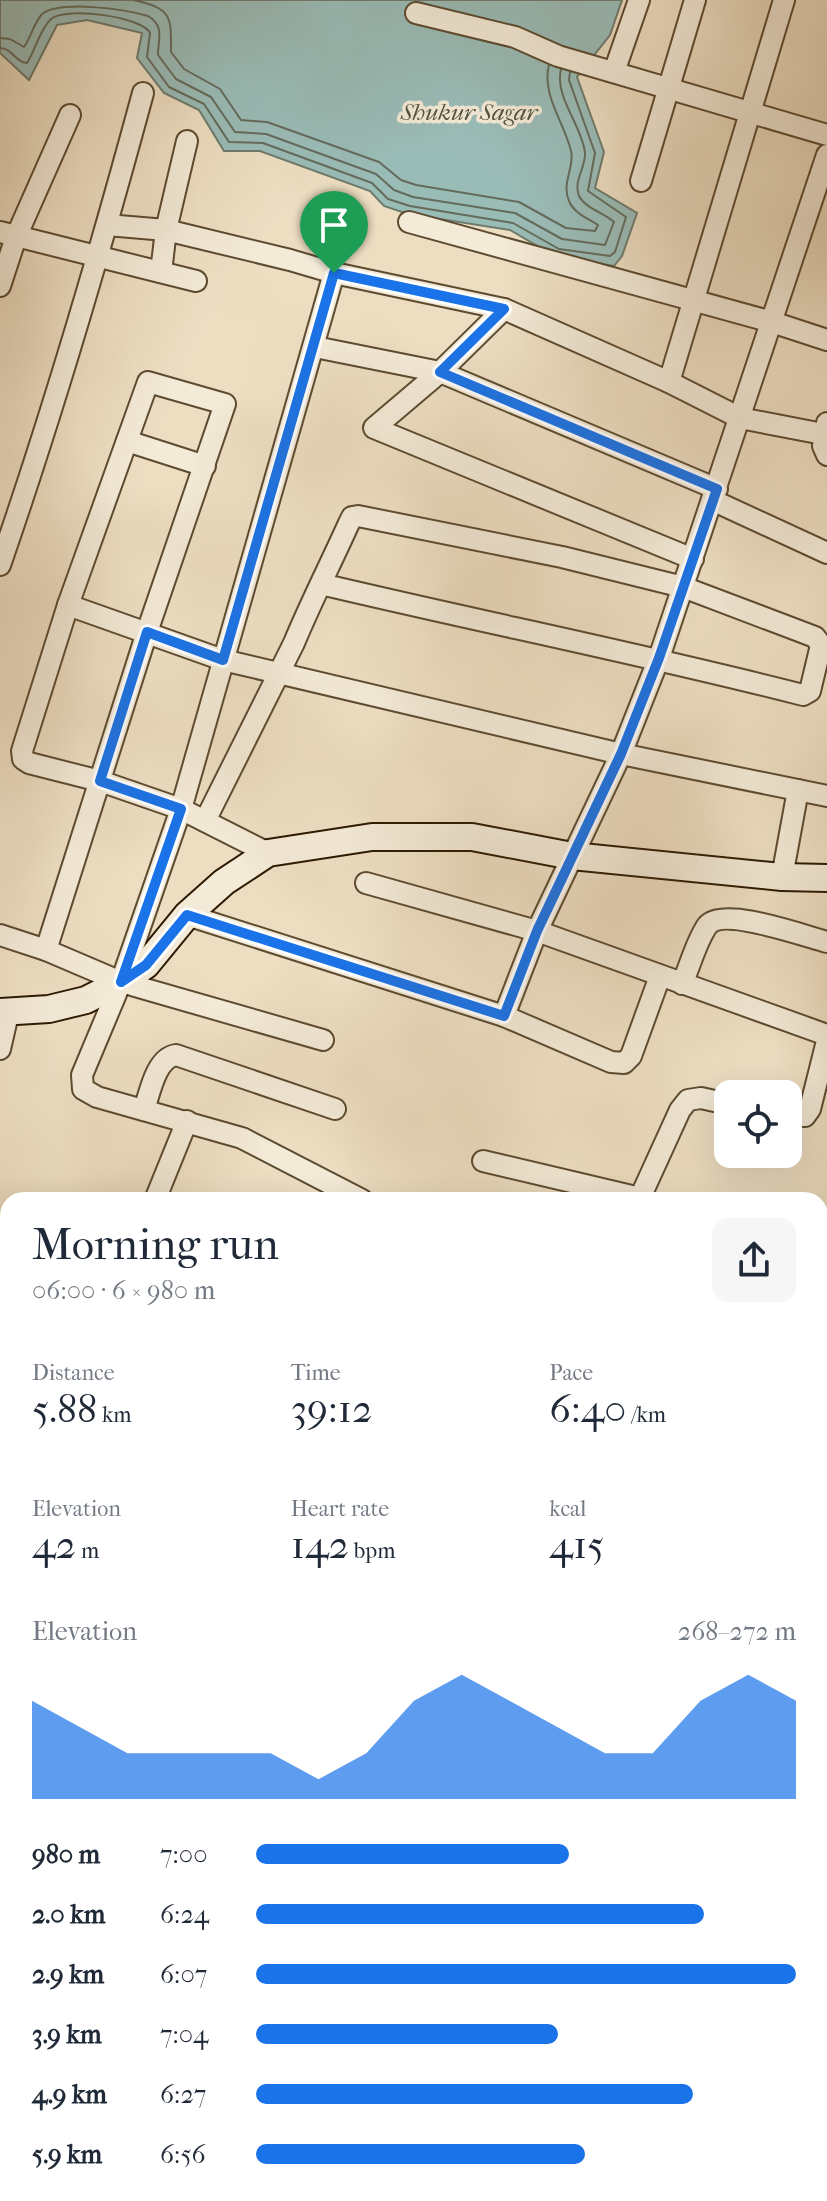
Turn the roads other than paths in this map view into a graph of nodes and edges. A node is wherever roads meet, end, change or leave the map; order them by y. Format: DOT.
graph roads {
  1 [pos="639,0"];
  2 [pos="695,0"];
  3 [pos="784,0"];
  4 [pos="416,13"];
  5 [pos="614,72"];
  6 [pos="668,89"];
  7 [pos="143,93"];
  8 [pos="750,112"];
  9 [pos="70,115"];
  10 [pos="827,135"];
  11 [pos="187,141"];
  12 [pos="827,155"];
  13 [pos="641,181"];
  14 [pos="409,222"];
  15 [pos="107,225"];
  16 [pos="166,230"];
  17 [pos="8,235"];
  18 [pos="97,257"];
  19 [pos="161,272"];
  20 [pos="334,273"];
  21 [pos="196,281"];
  22 [pos="0,286"];
  23 [pos="694,301"];
  24 [pos="504,309"];
  25 [pos="772,322"];
  26 [pos="827,340"];
  27 [pos="315,347"];
  28 [pos="440,372"];
  29 [pos="669,382"];
  30 [pos="740,418"];
  31 [pos="825,428"];
  32 [pos="127,441"];
  33 [pos="827,455"];
  34 [pos="205,466"];
  35 [pos="715,494"];
  36 [pos="827,553"];
  37 [pos="693,559"];
  38 [pos="0,565"];
  39 [pos="321,584"];
  40 [pos="683,587"];
  41 [pos="68,605"];
  42 [pos="147,632"];
  43 [pos="659,658"];
  44 [pos="223,660"];
  45 [pos="279,672"];
  46 [pos="621,754"];
  47 [pos="100,781"];
  48 [pos="798,790"];
  49 [pos="827,796"];
  50 [pos="181,809"];
  51 [pos="205,821"];
  52 [pos="268,853"];
  53 [pos="572,856"];
  54 [pos="782,877"];
  55 [pos="827,878"];
  56 [pos="366,883"];
  57 [pos="187,915"];
  58 [pos="537,931"];
  59 [pos="0,935"];
  60 [pos="827,942"];
  61 [pos="46,950"];
  62 [pos="660,976"];
  63 [pos="121,982"];
  64 [pos="682,984"];
  65 [pos="4,1013"];
  66 [pos="504,1016"];
  67 [pos="827,1035"];
  68 [pos="323,1040"];
  69 [pos="827,1041"];
  70 [pos="0,1049"];
  71 [pos="714,1101"];
  72 [pos="335,1109"];
  73 [pos="144,1110"];
  74 [pos="802,1116"];
  75 [pos="187,1121"];
  76 [pos="483,1161"];
  77 [pos="158,1192"];
  78 [pos="347,1192"];
  79 [pos="611,1192"];
  80 [pos="643,1192"];
  1 -- 5 [label="street"];
  2 -- 6 [label="street"];
  3 -- 8 [label="street"];
  4 -- 5 [label="street"];
  5 -- 6 [label="street"];
  6 -- 8 [label="street"];
  6 -- 13 [label="street"];
  7 -- 15 [label="street"];
  8 -- 10 [label="street"];
  8 -- 23 [label="street"];
  9 -- 17 [label="street"];
  11 -- 16 [label="street"];
  12 -- 25 [label="street"];
  14 -- 23 [label="street"];
  15 -- 16 [label="street"];
  15 -- 18 [label="street"];
  16 -- 19 [label="street"];
  16 -- 20 [label="street"];
  17 -- 18 [label="street"];
  17 -- 22 [label="street"];
  18 -- 19 [label="street"];
  18 -- 38 [label="street"];
  19 -- 21 [label="street"];
  20 -- 24 [label="street"];
  20 -- 27 [label="street"];
  23 -- 25 [label="street"];
  23 -- 29 [label="street"];
  24 -- 28 [label="street"];
  24 -- 29 [label="street"];
  25 -- 26 [label="street"];
  25 -- 30 [label="street"];
  27 -- 28 [label="street"];
  27 -- 44 [label="street"];
  28 -- 35 [label="street"];
  28 -- 37 [label="street"];
  29 -- 30 [label="street"];
  30 -- 31 [label="street"];
  30 -- 35 [label="street"];
  31 -- 33 [label="street"];
  32 -- 34 [label="street"];
  32 -- 34 [label="street"];
  32 -- 41 [label="street"];
  34 -- 42 [label="street"];
  35 -- 36 [label="street"];
  35 -- 37 [label="street"];
  37 -- 40 [label="street"];
  39 -- 40 [label="street"];
  39 -- 43 [label="street"];
  39 -- 45 [label="street"];
  40 -- 43 [label="street"];
  40 -- 43 [label="street"];
  41 -- 42 [label="street"];
  41 -- 47 [label="street"];
  42 -- 44 [label="street"];
  42 -- 47 [label="street"];
  43 -- 46 [label="street"];
  44 -- 45 [label="street"];
  44 -- 50 [label="street"];
  45 -- 46 [label="street"];
  45 -- 51 [label="street"];
  46 -- 48 [label="street"];
  46 -- 53 [label="street"];
  47 -- 50 [label="street"];
  47 -- 61 [label="street"];
  48 -- 49 [label="street"];
  48 -- 54 [label="street"];
  50 -- 51 [label="street"];
  50 -- 63 [label="street"];
  51 -- 52 [label="street"];
  52 -- 53 [label="street"];
  52 -- 57 [label="street"];
  53 -- 54 [label="street"];
  53 -- 58 [label="street"];
  54 -- 55 [label="street"];
  56 -- 58 [label="street"];
  57 -- 63 [label="street"];
  57 -- 66 [label="street"];
  58 -- 62 [label="street"];
  58 -- 66 [label="street"];
  59 -- 61 [label="street"];
  60 -- 64 [label="street"];
  61 -- 63 [label="street"];
  62 -- 64 [label="street"];
  62 -- 66 [label="street"];
  63 -- 65 [label="street"];
  63 -- 68 [label="street"];
  63 -- 73 [label="street"];
  64 -- 67 [label="street"];
  65 -- 70 [label="street"];
  69 -- 74 [label="street"];
  71 -- 80 [label="street"];
  72 -- 73 [label="street"];
  73 -- 75 [label="street"];
  75 -- 77 [label="street"];
  75 -- 78 [label="street"];
  76 -- 79 [label="street"];
}
